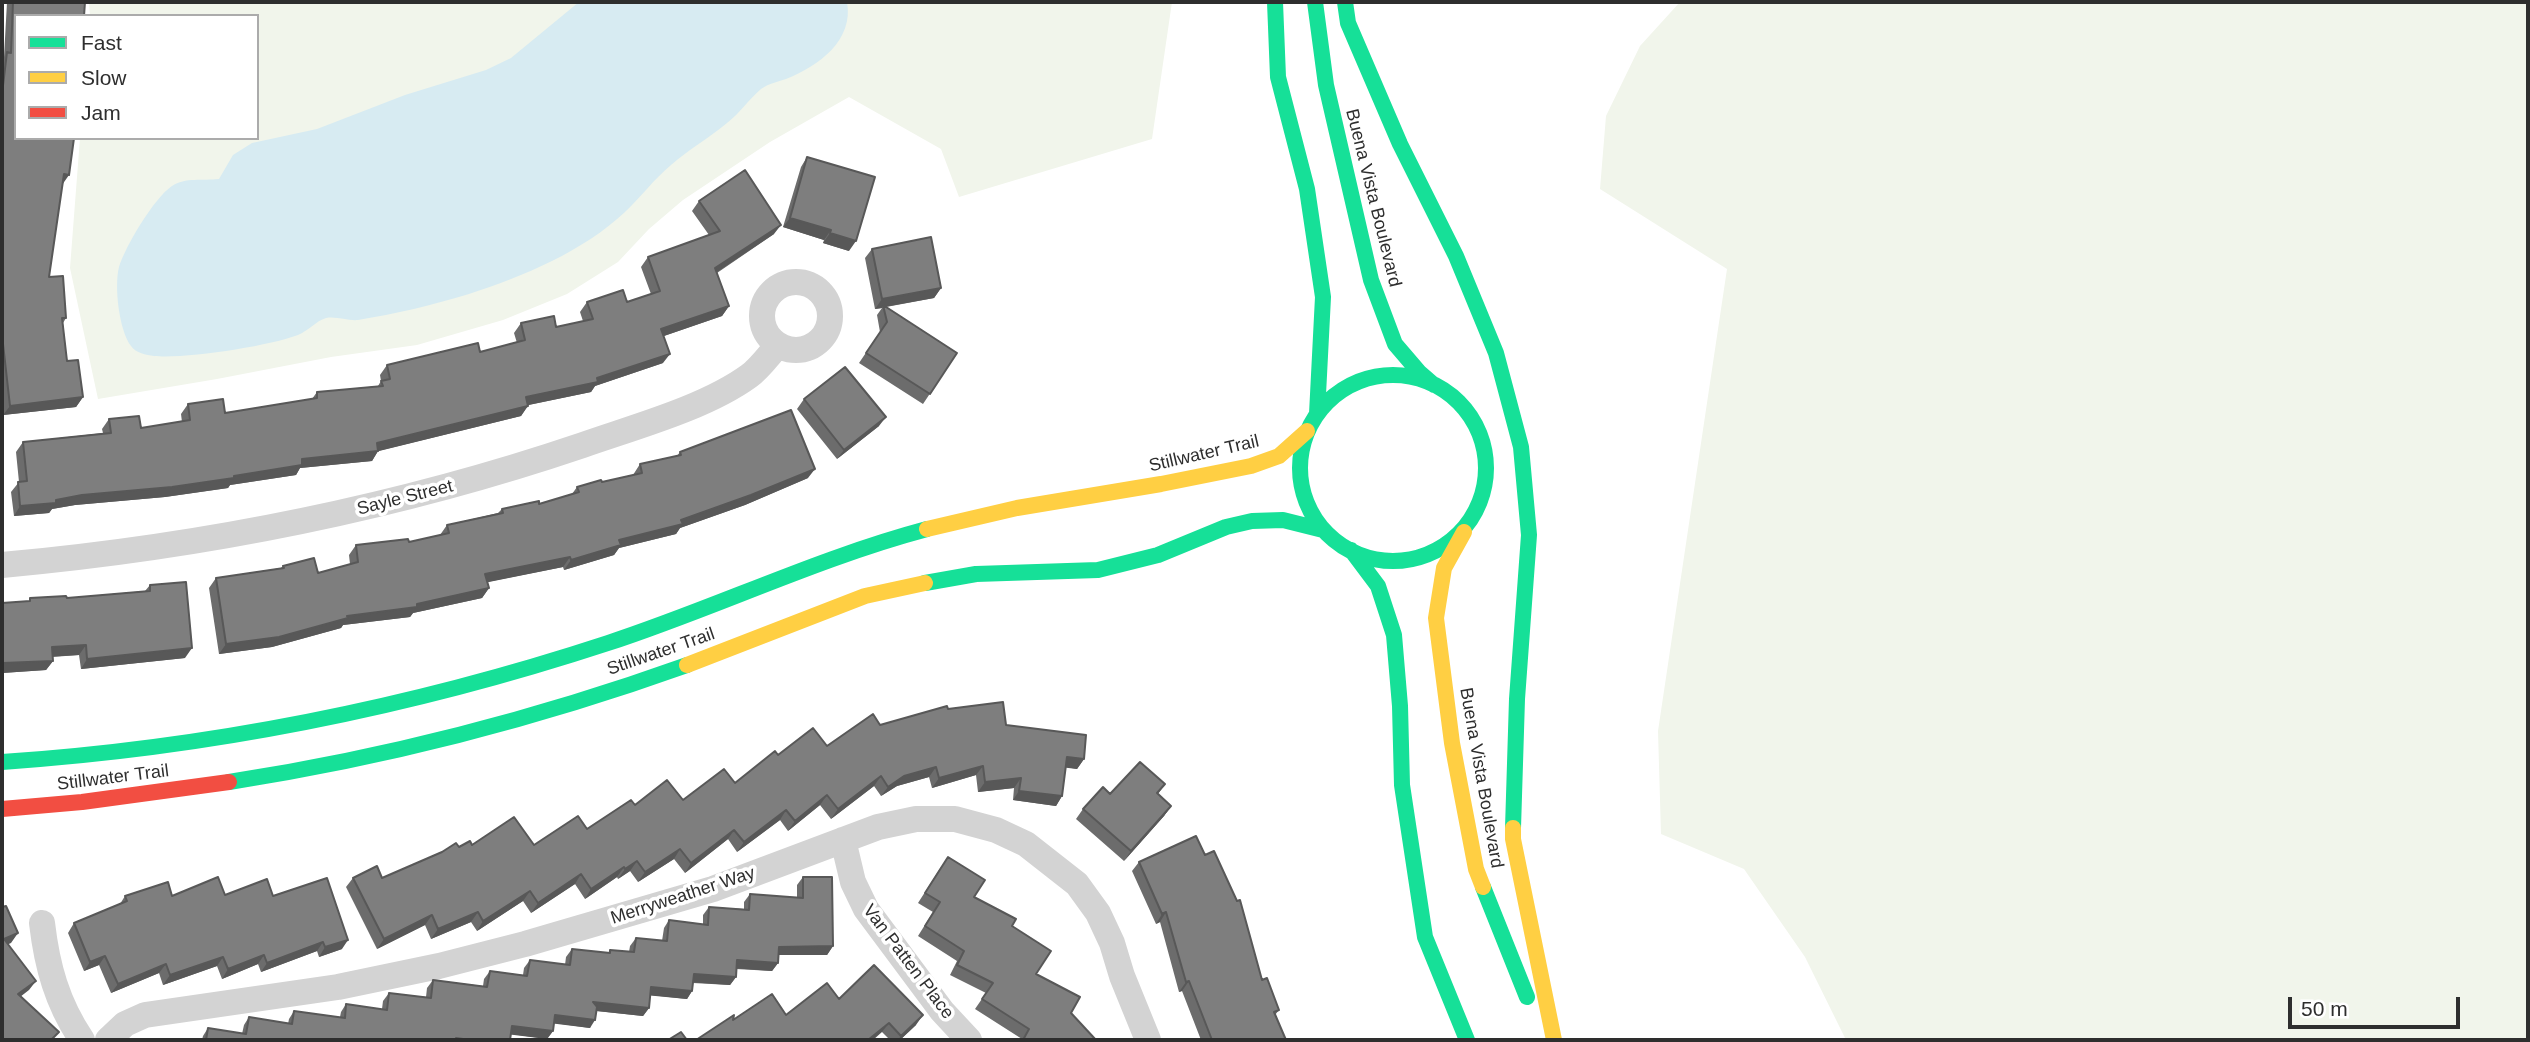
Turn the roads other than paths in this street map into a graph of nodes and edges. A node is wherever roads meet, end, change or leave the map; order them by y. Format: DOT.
graph roads {
  1 [pos="1275,2"];
  2 [pos="1315,2"];
  3 [pos="1345,2"];
  4 [pos="778,345"];
  5 [pos="1435,385"];
  6 [pos="1317,414"];
  7 [pos="1307,431"];
  8 [pos="1472,518"];
  9 [pos="1323,530"];
  10 [pos="1351,550"];
  11 [pos="2,565"];
  12 [pos="2,762"];
  13 [pos="2,809"];
  14 [pos="843,840"];
  15 [pos="43,923"];
  16 [pos="959,1037"];
  17 [pos="82,1040"];
  18 [pos="108,1040"];
  19 [pos="1148,1040"];
  20 [pos="1468,1040"];
  21 [pos="1544,1040"];
  22 [pos="1554,1040"];
  1 -- 6 [label="main road, Buena Vista Boulevard"];
  2 -- 5 [label="main road, Buena Vista Boulevard"];
  3 -- 22 [label="main road"];
  4 -- 11 [label="street, Sayle Street"];
  5 -- 6 [label="main road, Buena Vista Boulevard"];
  5 -- 8 [label="main road, Buena Vista Boulevard"];
  6 -- 7 [label="main road, Buena Vista Boulevard"];
  7 -- 9 [label="main road, Buena Vista Boulevard"];
  7 -- 12 [label="main road, Stillwater Trail"];
  8 -- 10 [label="main road, Buena Vista Boulevard"];
  8 -- 21 [label="main road, Buena Vista Boulevard"];
  9 -- 10 [label="main road, Buena Vista Boulevard"];
  9 -- 13 [label="main road, Stillwater Trail"];
  10 -- 20 [label="main road, Buena Vista Boulevard"];
  14 -- 16 [label="street, Van Patten Place"];
  14 -- 18 [label="street, Merryweather Way"];
  14 -- 19 [label="street, Merryweather Way"];
  15 -- 17 [label="street"];
}
